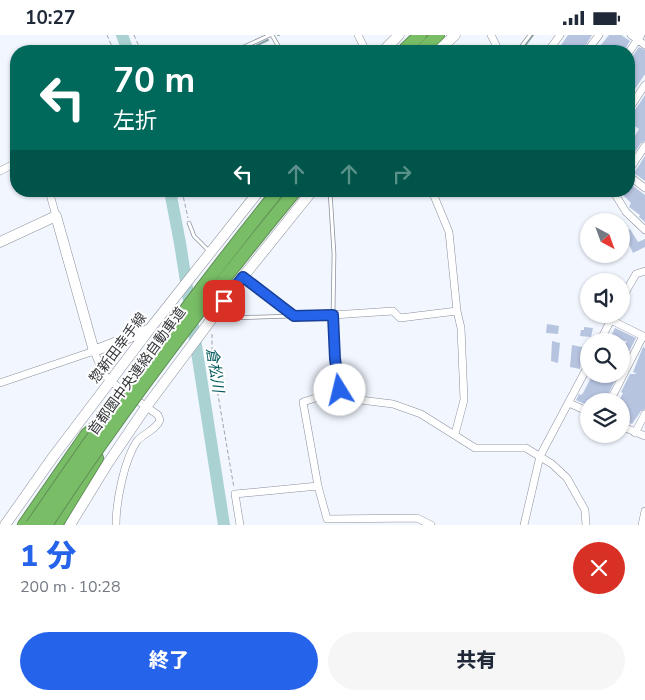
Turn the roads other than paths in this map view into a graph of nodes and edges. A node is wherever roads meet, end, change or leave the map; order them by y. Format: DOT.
graph roads {
  1 [pos="271,35"];
  2 [pos="399,35"];
  3 [pos="420,35"];
  4 [pos="438,35"];
  5 [pos="455,35"];
  6 [pos="636,37"];
  7 [pos="248,45"];
  8 [pos="389,45"];
  9 [pos="409,45"];
  10 [pos="427,45"];
  11 [pos="444,45"];
  12 [pos="645,45"];
  13 [pos="645,85"];
  14 [pos="635,100"];
  15 [pos="645,146"];
  16 [pos="635,161"];
  17 [pos="51,197"];
  18 [pos="253,197"];
  19 [pos="273,197"];
  20 [pos="290,197"];
  21 [pos="307,197"];
  22 [pos="330,197"];
  23 [pos="434,197"];
  24 [pos="617,197"];
  25 [pos="56,216"];
  26 [pos="189,223"];
  27 [pos="645,230"];
  28 [pos="0,242"];
  29 [pos="210,251"];
  30 [pos="645,271"];
  31 [pos="243,277"];
  32 [pos="630,284"];
  33 [pos="457,311"];
  34 [pos="333,315"];
  35 [pos="294,316"];
  36 [pos="228,318"];
  37 [pos="623,323"];
  38 [pos="148,330"];
  39 [pos="644,336"];
  40 [pos="94,351"];
  41 [pos="110,381"];
  42 [pos="580,382"];
  43 [pos="0,383"];
  44 [pos="340,390"];
  45 [pos="614,393"];
  46 [pos="569,403"];
  47 [pos="146,407"];
  48 [pos="580,408"];
  49 [pos="645,414"];
  50 [pos="105,419"];
  51 [pos="630,430"];
  52 [pos="635,433"];
  53 [pos="455,434"];
  54 [pos="645,436"];
  55 [pos="106,437"];
  56 [pos="540,456"];
  57 [pos="318,486"];
  58 [pos="645,511"];
  59 [pos="5,525"];
  60 [pos="24,525"];
  61 [pos="32,525"];
  62 [pos="46,525"];
  63 [pos="56,525"];
  64 [pos="70,525"];
  65 [pos="116,525"];
  66 [pos="240,525"];
  67 [pos="431,525"];
  68 [pos="524,525"];
  69 [pos="586,525"];
  70 [pos="642,525"];
  1 -- 7 [label="lane"];
  2 -- 8 [label="main road"];
  3 -- 9 [label="highway"];
  4 -- 10 [label="highway"];
  5 -- 11 [label="main road"];
  6 -- 12 [label="street"];
  13 -- 14 [label="street"];
  15 -- 16 [label="street"];
  17 -- 25 [label="street"];
  18 -- 29 [label="main road, 惣新田幸手線"];
  19 -- 50 [label="highway, 首都圏中央連絡自動車道, bridge"];
  20 -- 55 [label="highway, 首都圏中央連絡自動車道, bridge"];
  21 -- 31 [label="main road"];
  22 -- 34 [label="lane"];
  23 -- 33 [label="street"];
  24 -- 27 [label="street"];
  25 -- 28 [label="main road"];
  25 -- 40 [label="main road"];
  26 -- 29 [label="lane"];
  29 -- 31 [label="main road"];
  29 -- 38 [label="main road, 惣新田幸手線"];
  30 -- 32 [label="street"];
  31 -- 35 [label="street"];
  31 -- 47 [label="main road"];
  33 -- 34 [label="street"];
  33 -- 53 [label="street"];
  34 -- 35 [label="street"];
  34 -- 44 [label="street"];
  35 -- 36 [label="lane"];
  37 -- 39 [label="street"];
  38 -- 40 [label="main road"];
  38 -- 41 [label="main road, 惣新田幸手線"];
  39 -- 45 [label="street"];
  40 -- 41 [label="street"];
  40 -- 43 [label="street"];
  41 -- 47 [label="street"];
  41 -- 59 [label="main road, 惣新田幸手線"];
  42 -- 46 [label="street"];
  44 -- 53 [label="street"];
  44 -- 57 [label="street"];
  46 -- 48 [label="street"];
  46 -- 56 [label="street"];
  47 -- 64 [label="main road"];
  47 -- 65 [label="street"];
  49 -- 52 [label="street"];
  50 -- 60 [label="highway"];
  50 -- 61 [label="highway, 首都圏中央連絡自動車道, bridge"];
  51 -- 52 [label="street"];
  52 -- 54 [label="street"];
  53 -- 56 [label="street"];
  55 -- 62 [label="highway, 首都圏中央連絡自動車道, bridge"];
  55 -- 63 [label="highway, bridge"];
  56 -- 68 [label="street"];
  56 -- 69 [label="street"];
  57 -- 66 [label="street"];
  57 -- 67 [label="street"];
  58 -- 70 [label="street"];
}
